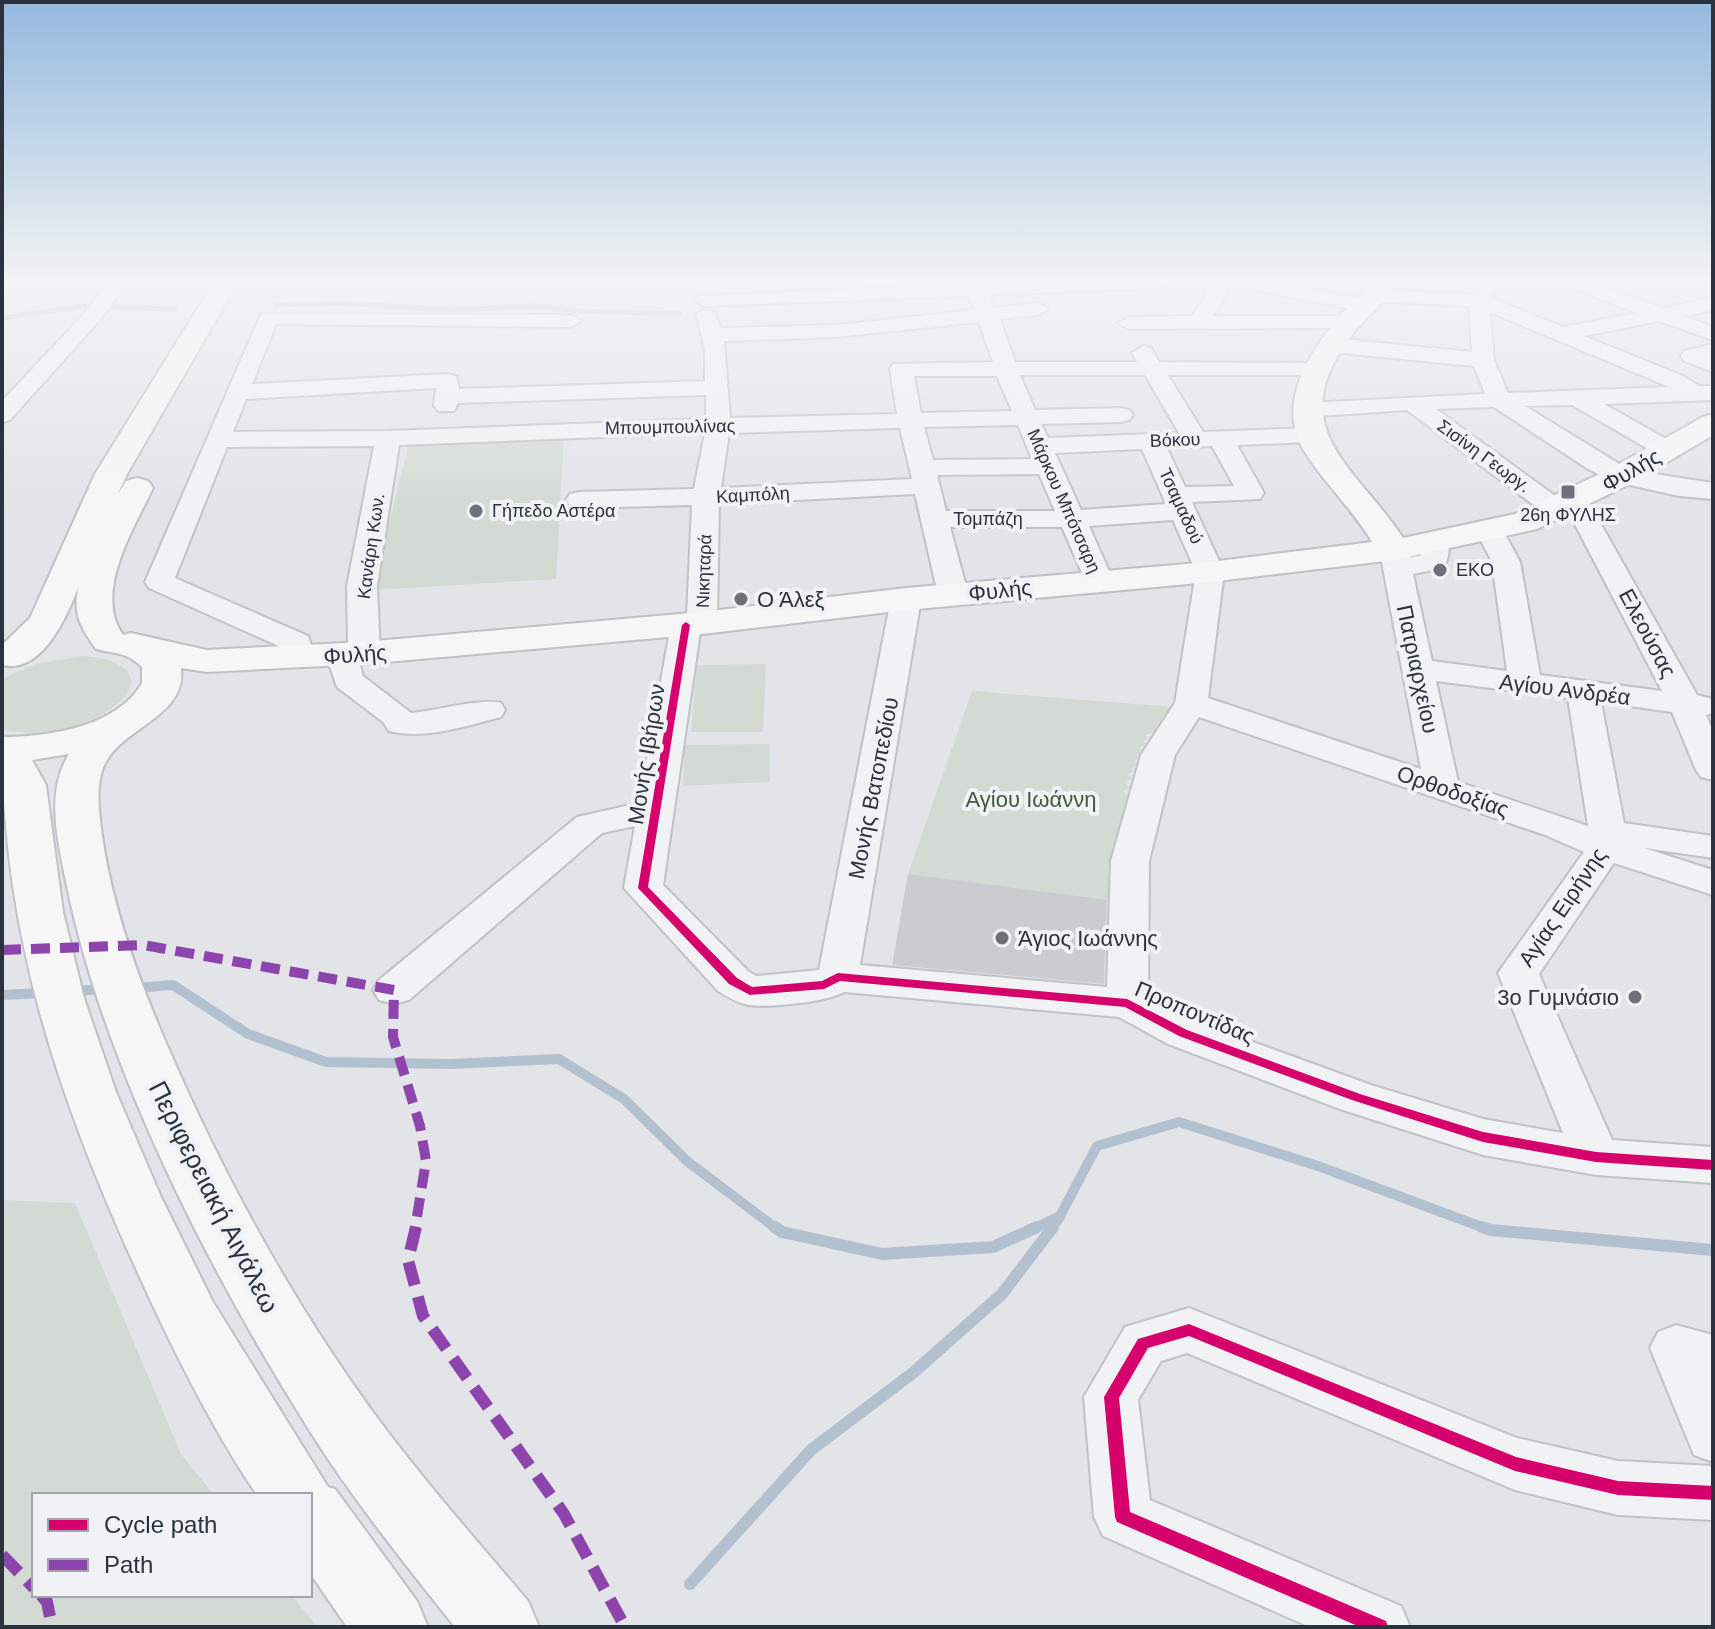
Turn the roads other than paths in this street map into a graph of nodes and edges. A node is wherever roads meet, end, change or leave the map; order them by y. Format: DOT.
graph roads {
  1 [pos="50,358"];
  2 [pos="180,358"];
  3 [pos="208,358"];
  4 [pos="253,358"];
  5 [pos="715,358"];
  6 [pos="1002,358"];
  7 [pos="1145,358"];
  8 [pos="1195,358"];
  9 [pos="1337,358"];
  10 [pos="1477,358"];
  11 [pos="1619,358"];
  12 [pos="1483,360"];
  13 [pos="1005,367"];
  14 [pos="1150,369"];
  15 [pos="718,388"];
  16 [pos="447,389"];
  17 [pos="240,392"];
  18 [pos="1704,394"];
  19 [pos="12,396"];
  20 [pos="1577,398"];
  21 [pos="1499,400"];
  22 [pos="1412,403"];
  23 [pos="2,415"];
  24 [pos="1121,415"];
  25 [pos="910,420"];
  26 [pos="1027,420"];
  27 [pos="1309,422"];
  28 [pos="1713,423"];
  29 [pos="718,426"];
  30 [pos="447,436"];
  31 [pos="388,438"];
  32 [pos="1207,439"];
  33 [pos="219,440"];
  34 [pos="1151,441"];
  35 [pos="1666,449"];
  36 [pos="1043,456"];
  37 [pos="1621,476"];
  38 [pos="925,477"];
  39 [pos="1713,491"];
  40 [pos="706,497"];
  41 [pos="579,500"];
  42 [pos="1180,503"];
  43 [pos="1566,505"];
  44 [pos="935,519"];
  45 [pos="1073,519"];
  46 [pos="1490,531"];
  47 [pos="1395,559"];
  48 [pos="1210,572"];
  49 [pos="1099,580"];
  50 [pos="953,594"];
  51 [pos="906,599"];
  52 [pos="694,624"];
  53 [pos="128,645"];
  54 [pos="353,654"];
  55 [pos="7,658"];
  56 [pos="300,658"];
  57 [pos="261,661"];
  58 [pos="1418,669"];
  59 [pos="1525,684"];
  60 [pos="1583,691"];
  61 [pos="1191,703"];
  62 [pos="1699,705"];
  63 [pos="489,710"];
  64 [pos="136,712"];
  65 [pos="2,749"];
  66 [pos="2,758"];
  67 [pos="1713,770"];
  68 [pos="1442,788"];
  69 [pos="658,810"];
  70 [pos="1606,840"];
  71 [pos="1713,847"];
  72 [pos="1713,883"];
  73 [pos="643,888"];
  74 [pos="838,977"];
  75 [pos="394,990"];
  76 [pos="1127,1003"];
  77 [pos="1596,1157"];
  78 [pos="1713,1165"];
  79 [pos="1694,1353"];
  80 [pos="1713,1437"];
  81 [pos="296,1493"];
  82 [pos="1713,1493"];
  83 [pos="312,1516"];
  84 [pos="391,1627"];
  85 [pos="502,1627"];
  86 [pos="1380,1627"];
  1 -- 19 [label="street"];
  2 -- 55 [label="main road"];
  3 -- 53 [label="main road"];
  4 -- 17 [label="street"];
  5 -- 15 [label="street, Νικηταρά"];
  6 -- 13 [label="street, Μάρκου Μπότσαρη"];
  7 -- 14 [label="street"];
  8 -- 14 [label="street"];
  9 -- 27 [label="main road"];
  10 -- 12 [label="street"];
  11 -- 18 [label="street"];
  12 -- 21 [label="street"];
  13 -- 14 [label="street"];
  13 -- 25 [label="street"];
  13 -- 26 [label="street, Μάρκου Μπότσαρη"];
  14 -- 32 [label="street"];
  15 -- 16 [label="street"];
  15 -- 29 [label="street, Νικηταρά"];
  16 -- 17 [label="street"];
  16 -- 30 [label="street"];
  17 -- 33 [label="street"];
  18 -- 20 [label="street, Βόκου"];
  19 -- 23 [label="street"];
  20 -- 21 [label="street, Βόκου"];
  20 -- 35 [label="street"];
  21 -- 22 [label="street, Βόκου"];
  21 -- 37 [label="street"];
  22 -- 27 [label="street, Βόκου"];
  22 -- 43 [label="street, Σισίνη Γεωργ."];
  24 -- 26 [label="street, Μπουμπουλίνας"];
  25 -- 26 [label="street, Μπουμπουλίνας"];
  25 -- 29 [label="street, Μπουμπουλίνας"];
  25 -- 38 [label="street"];
  26 -- 36 [label="street, Μάρκου Μπότσαρη"];
  27 -- 32 [label="street, Βόκου"];
  27 -- 47 [label="main road"];
  28 -- 35 [label="main road, Φυλής"];
  29 -- 30 [label="street, Μπουμπουλίνας"];
  29 -- 40 [label="street, Νικηταρά"];
  30 -- 31 [label="street, Μπουμπουλίνας"];
  31 -- 33 [label="street, Μπουμπουλίνας"];
  31 -- 54 [label="street, Κανάρη Κων."];
  32 -- 34 [label="street, Βόκου"];
  32 -- 42 [label="street, Τομπάζη"];
  33 -- 56 [label="street"];
  34 -- 36 [label="street, Βόκου"];
  34 -- 42 [label="street, Τσαμαδού"];
  35 -- 37 [label="main road, Φυλής"];
  36 -- 38 [label="street, Βόκου"];
  36 -- 45 [label="street, Μάρκου Μπότσαρη"];
  37 -- 39 [label="street"];
  37 -- 43 [label="main road, Φυλής"];
  38 -- 40 [label="street, Καμπόλη"];
  38 -- 44 [label="street"];
  40 -- 41 [label="street, Καμπόλη"];
  40 -- 52 [label="street, Νικηταρά"];
  42 -- 45 [label="street, Τομπάζη"];
  42 -- 48 [label="street, Τσαμαδού"];
  43 -- 46 [label="main road, Φυλής"];
  43 -- 62 [label="street, Ελεούσας"];
  44 -- 45 [label="street, Τομπάζη"];
  44 -- 50 [label="street"];
  45 -- 49 [label="street, Μάρκου Μπότσαρη"];
  46 -- 47 [label="main road, Φυλής"];
  46 -- 59 [label="street"];
  47 -- 48 [label="main road, Φυλής"];
  47 -- 58 [label="street, Πατριαρχείου"];
  48 -- 49 [label="main road, Φυλής"];
  48 -- 61 [label="street"];
  49 -- 50 [label="main road, Φυλής"];
  50 -- 51 [label="main road, Φυλής"];
  51 -- 52 [label="main road, Φυλής"];
  51 -- 74 [label="street, Μονής Βατοπεδίου"];
  52 -- 54 [label="main road, Φυλής"];
  52 -- 69 [label="street, Μονής Ιβήρων"];
  53 -- 55 [label="main road, Φυλής"];
  53 -- 57 [label="main road, Φυλής"];
  53 -- 64 [label="main road"];
  54 -- 56 [label="main road, Φυλής"];
  54 -- 63 [label="street"];
  56 -- 57 [label="main road, Φυλής"];
  57 -- 64 [label="main road, Φυλής"];
  58 -- 59 [label="street, Αγίου Ανδρέα"];
  58 -- 68 [label="street, Πατριαρχείου"];
  59 -- 60 [label="street, Αγίου Ανδρέα"];
  60 -- 62 [label="street, Αγίου Ανδρέα"];
  60 -- 70 [label="street, Αγίας Ειρήνης"];
  61 -- 68 [label="street, Ορθοδοξίας"];
  61 -- 76 [label="street"];
  62 -- 67 [label="street, Ελεούσας"];
  64 -- 65 [label="main road"];
  64 -- 85 [label="main road, Περιφερειακή Αιγάλεω"];
  66 -- 81 [label="main road"];
  68 -- 70 [label="street, Ορθοδοξίας"];
  69 -- 73 [label="street, Μονής Ιβήρων"];
  69 -- 75 [label="street"];
  70 -- 71 [label="street"];
  70 -- 72 [label="street"];
  70 -- 77 [label="street, Αγίας Ειρήνης"];
  73 -- 74 [label="street, Προποντίδας"];
  74 -- 76 [label="street, Προποντίδας"];
  76 -- 77 [label="street, Προποντίδας"];
  77 -- 78 [label="street, Προποντίδας"];
  79 -- 80 [label="street"];
  82 -- 86 [label="street"];
  83 -- 84 [label="main road"];
}
